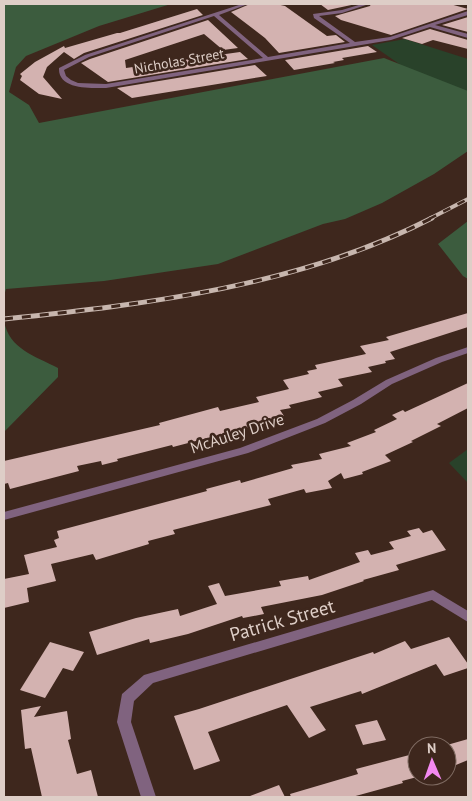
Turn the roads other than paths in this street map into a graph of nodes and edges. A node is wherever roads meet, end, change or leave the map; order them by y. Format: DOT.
graph roads {
  1 [pos="246,4"];
  2 [pos="367,4"];
  3 [pos="468,13"];
  4 [pos="215,14"];
  5 [pos="431,26"];
  6 [pos="468,36"];
  7 [pos="353,44"];
  8 [pos="267,59"];
  9 [pos="468,350"];
  10 [pos="4,516"];
  11 [pos="468,616"];
  12 [pos="148,797"];
  1 -- 4 [label="street"];
  2 -- 7 [label="street"];
  3 -- 5 [label="street, Nicholas Street"];
  4 -- 8 [label="street"];
  4 -- 8 [label="street, Nicholas Street"];
  5 -- 6 [label="street"];
  5 -- 7 [label="street, Nicholas Street"];
  7 -- 8 [label="street, Nicholas Street"];
  9 -- 10 [label="street, McAuley Drive"];
  11 -- 12 [label="street, Patrick Street"];
}
